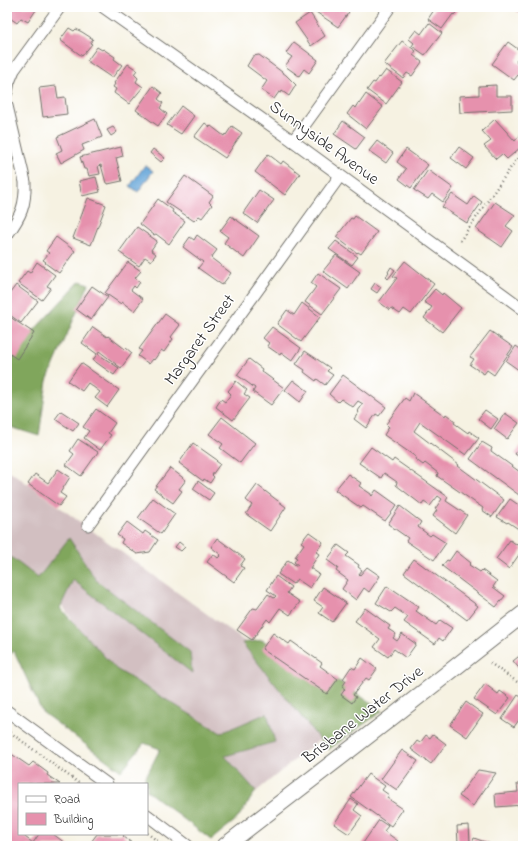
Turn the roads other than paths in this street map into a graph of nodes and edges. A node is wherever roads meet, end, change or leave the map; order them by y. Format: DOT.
graph roads {
  1 [pos="60,7"];
  2 [pos="103,7"];
  3 [pos="390,7"];
  4 [pos="7,92"];
  5 [pos="7,106"];
  6 [pos="293,141"];
  7 [pos="340,176"];
  8 [pos="7,235"];
  9 [pos="523,309"];
  10 [pos="88,525"];
  11 [pos="523,614"];
  12 [pos="7,711"];
  13 [pos="106,783"];
  14 [pos="148,815"];
  15 [pos="188,846"];
  16 [pos="225,846"];
  1 -- 4 [label="street"];
  2 -- 6 [label="street, Sunnyside Avenue"];
  3 -- 6 [label="street"];
  5 -- 8 [label="street"];
  6 -- 7 [label="street, Sunnyside Avenue"];
  7 -- 9 [label="street, Sunnyside Avenue"];
  7 -- 10 [label="street, Margaret Street"];
  11 -- 16 [label="main road, Brisbane Water Drive"];
  12 -- 13 [label="street"];
  14 -- 15 [label="street"];
}
